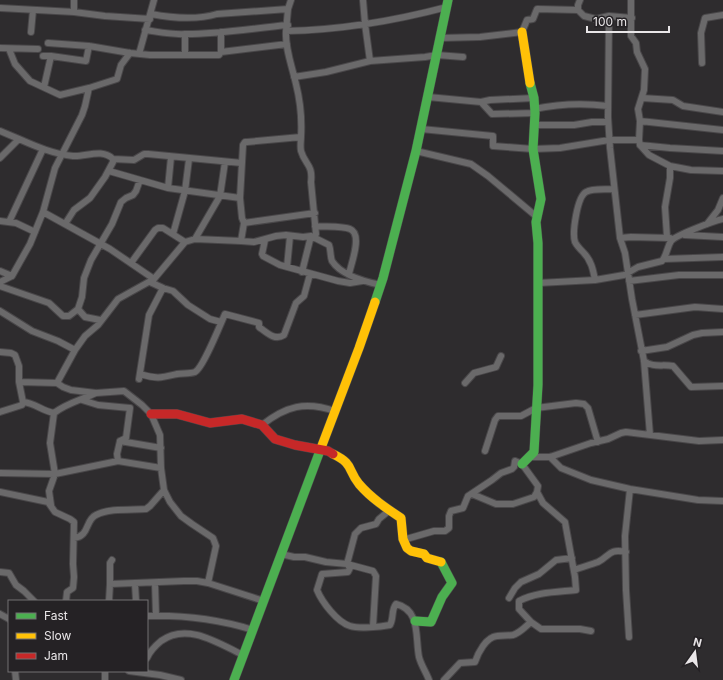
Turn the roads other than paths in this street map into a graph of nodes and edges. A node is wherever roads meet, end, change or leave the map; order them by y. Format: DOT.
graph roads {
  1 [pos="74,0"];
  2 [pos="154,0"];
  3 [pos="292,0"];
  4 [pos="363,0"];
  5 [pos="580,0"];
  6 [pos="631,0"];
  7 [pos="447,4"];
  8 [pos="0,8"];
  9 [pos="288,9"];
  10 [pos="33,10"];
  11 [pos="578,10"];
  12 [pos="74,12"];
  13 [pos="723,15"];
  14 [pos="150,16"];
  15 [pos="609,16"];
  16 [pos="632,18"];
  17 [pos="365,24"];
  18 [pos="287,28"];
  19 [pos="146,30"];
  20 [pos="31,32"];
  21 [pos="221,32"];
  22 [pos="522,32"];
  23 [pos="185,34"];
  24 [pos="440,38"];
  25 [pos="48,43"];
  26 [pos="287,44"];
  27 [pos="89,46"];
  28 [pos="0,48"];
  29 [pos="9,49"];
  30 [pos="38,49"];
  31 [pos="221,52"];
  32 [pos="130,53"];
  33 [pos="139,54"];
  34 [pos="185,55"];
  35 [pos="437,55"];
  36 [pos="43,56"];
  37 [pos="51,56"];
  38 [pos="463,57"];
  39 [pos="370,61"];
  40 [pos="702,64"];
  41 [pos="294,77"];
  42 [pos="44,87"];
  43 [pos="89,88"];
  44 [pos="428,97"];
  45 [pos="534,98"];
  46 [pos="642,98"];
  47 [pos="481,102"];
  48 [pos="608,106"];
  49 [pos="534,111"];
  50 [pos="723,112"];
  51 [pos="640,121"];
  52 [pos="608,122"];
  53 [pos="534,125"];
  54 [pos="421,129"];
  55 [pos="723,130"];
  56 [pos="0,131"];
  57 [pos="301,137"];
  58 [pos="19,139"];
  59 [pos="609,140"];
  60 [pos="639,142"];
  61 [pos="43,149"];
  62 [pos="533,149"];
  63 [pos="416,151"];
  64 [pos="723,151"];
  65 [pos="62,154"];
  66 [pos="171,157"];
  67 [pos="0,158"];
  68 [pos="112,159"];
  69 [pos="189,159"];
  70 [pos="225,162"];
  71 [pos="242,163"];
  72 [pos="670,166"];
  73 [pos="109,171"];
  74 [pos="723,171"];
  75 [pos="140,180"];
  76 [pos="168,188"];
  77 [pos="614,189"];
  78 [pos="186,191"];
  79 [pos="220,196"];
  80 [pos="240,198"];
  81 [pos="723,198"];
  82 [pos="44,212"];
  83 [pos="314,213"];
  84 [pos="537,217"];
  85 [pos="723,220"];
  86 [pos="0,221"];
  87 [pos="9,222"];
  88 [pos="244,222"];
  89 [pos="65,224"];
  90 [pos="315,226"];
  91 [pos="706,226"];
  92 [pos="35,232"];
  93 [pos="173,234"];
  94 [pos="680,235"];
  95 [pos="290,236"];
  96 [pos="312,237"];
  97 [pos="723,237"];
  98 [pos="620,238"];
  99 [pos="670,238"];
  100 [pos="195,239"];
  101 [pos="265,240"];
  102 [pos="241,241"];
  103 [pos="185,242"];
  104 [pos="100,244"];
  105 [pos="723,257"];
  106 [pos="664,259"];
  107 [pos="131,263"];
  108 [pos="287,267"];
  109 [pos="0,271"];
  110 [pos="302,272"];
  111 [pos="628,273"];
  112 [pos="310,274"];
  113 [pos="348,274"];
  114 [pos="723,275"];
  115 [pos="12,276"];
  116 [pos="152,280"];
  117 [pos="595,280"];
  118 [pos="362,281"];
  119 [pos="629,281"];
  120 [pos="0,282"];
  121 [pos="538,283"];
  122 [pos="380,285"];
  123 [pos="0,286"];
  124 [pos="163,288"];
  125 [pos="78,309"];
  126 [pos="723,309"];
  127 [pos="0,311"];
  128 [pos="635,315"];
  129 [pos="100,320"];
  130 [pos="221,322"];
  131 [pos="723,332"];
  132 [pos="75,350"];
  133 [pos="641,351"];
  134 [pos="0,352"];
  135 [pos="501,356"];
  136 [pos="644,361"];
  137 [pos="20,382"];
  138 [pos="57,383"];
  139 [pos="465,383"];
  140 [pos="723,386"];
  141 [pos="96,393"];
  142 [pos="82,400"];
  143 [pos="23,402"];
  144 [pos="536,408"];
  145 [pos="335,411"];
  146 [pos="0,412"];
  147 [pos="54,413"];
  148 [pos="151,414"];
  149 [pos="262,425"];
  150 [pos="650,435"];
  151 [pos="723,440"];
  152 [pos="120,441"];
  153 [pos="598,442"];
  154 [pos="161,448"];
  155 [pos="320,449"];
  156 [pos="485,451"];
  157 [pos="530,457"];
  158 [pos="550,457"];
  159 [pos="118,461"];
  160 [pos="522,464"];
  161 [pos="161,468"];
  162 [pos="0,473"];
  163 [pos="55,474"];
  164 [pos="630,489"];
  165 [pos="164,490"];
  166 [pos="0,492"];
  167 [pos="538,492"];
  168 [pos="472,494"];
  169 [pos="723,501"];
  170 [pos="390,510"];
  171 [pos="55,512"];
  172 [pos="74,538"];
  173 [pos="403,540"];
  174 [pos="626,552"];
  175 [pos="281,554"];
  176 [pos="572,558"];
  177 [pos="112,560"];
  178 [pos="347,564"];
  179 [pos="574,570"];
  180 [pos="0,572"];
  181 [pos="155,582"];
  182 [pos="208,583"];
  183 [pos="110,584"];
  184 [pos="135,584"];
  185 [pos="509,598"];
  186 [pos="33,600"];
  187 [pos="66,600"];
  188 [pos="108,600"];
  189 [pos="136,600"];
  190 [pos="264,601"];
  191 [pos="148,616"];
  192 [pos="156,616"];
  193 [pos="415,621"];
  194 [pos="531,622"];
  195 [pos="373,626"];
  196 [pos="254,630"];
  197 [pos="590,631"];
  198 [pos="629,637"];
  199 [pos="243,655"];
  200 [pos="148,656"];
  201 [pos="144,672"];
  202 [pos="181,680"];
  203 [pos="234,680"];
  204 [pos="429,680"];
  205 [pos="444,680"];
  1 -- 12 [label="street"];
  2 -- 14 [label="street"];
  3 -- 9 [label="street"];
  4 -- 17 [label="street"];
  5 -- 11 [label="street"];
  6 -- 16 [label="street"];
  7 -- 17 [label="street"];
  7 -- 24 [label="street"];
  8 -- 10 [label="street"];
  9 -- 14 [label="street"];
  9 -- 18 [label="street"];
  10 -- 12 [label="street"];
  10 -- 20 [label="street"];
  11 -- 15 [label="street"];
  11 -- 22 [label="street"];
  12 -- 14 [label="street"];
  13 -- 40 [label="street"];
  14 -- 19 [label="street"];
  15 -- 16 [label="street"];
  15 -- 48 [label="street"];
  16 -- 46 [label="street"];
  17 -- 18 [label="street"];
  17 -- 39 [label="street"];
  18 -- 21 [label="street"];
  18 -- 26 [label="street"];
  19 -- 23 [label="street"];
  19 -- 33 [label="street"];
  21 -- 23 [label="street"];
  21 -- 31 [label="street"];
  22 -- 24 [label="street"];
  22 -- 45 [label="street"];
  23 -- 34 [label="street"];
  24 -- 35 [label="street"];
  25 -- 27 [label="street"];
  26 -- 31 [label="street"];
  26 -- 41 [label="street"];
  27 -- 32 [label="street"];
  27 -- 37 [label="street"];
  28 -- 29 [label="street"];
  29 -- 30 [label="street"];
  29 -- 42 [label="street"];
  31 -- 34 [label="street"];
  32 -- 33 [label="street"];
  32 -- 43 [label="street"];
  33 -- 34 [label="street"];
  35 -- 38 [label="street"];
  35 -- 39 [label="street"];
  35 -- 44 [label="street"];
  36 -- 37 [label="street"];
  37 -- 42 [label="street"];
  39 -- 41 [label="street"];
  41 -- 57 [label="street"];
  42 -- 43 [label="street"];
  43 -- 65 [label="street"];
  44 -- 47 [label="street"];
  44 -- 54 [label="street"];
  45 -- 47 [label="street"];
  45 -- 49 [label="street"];
  46 -- 50 [label="street"];
  46 -- 51 [label="street"];
  47 -- 49 [label="street"];
  48 -- 49 [label="street"];
  48 -- 52 [label="street"];
  49 -- 53 [label="street"];
  51 -- 55 [label="street"];
  51 -- 60 [label="street"];
  52 -- 53 [label="street"];
  52 -- 59 [label="street"];
  53 -- 62 [label="street"];
  54 -- 62 [label="street"];
  54 -- 63 [label="street"];
  56 -- 58 [label="street"];
  57 -- 71 [label="street"];
  57 -- 83 [label="street"];
  58 -- 61 [label="street"];
  58 -- 67 [label="street"];
  59 -- 60 [label="street"];
  59 -- 62 [label="street"];
  59 -- 77 [label="street"];
  60 -- 64 [label="street"];
  60 -- 72 [label="street"];
  61 -- 65 [label="street"];
  61 -- 87 [label="street"];
  62 -- 84 [label="street"];
  63 -- 84 [label="street"];
  63 -- 122 [label="street"];
  65 -- 68 [label="street"];
  65 -- 82 [label="street"];
  66 -- 68 [label="street"];
  66 -- 69 [label="street"];
  66 -- 76 [label="street"];
  68 -- 73 [label="street"];
  69 -- 70 [label="street"];
  69 -- 78 [label="street"];
  70 -- 71 [label="street"];
  70 -- 79 [label="street"];
  71 -- 80 [label="street"];
  72 -- 74 [label="street"];
  72 -- 99 [label="street"];
  73 -- 75 [label="street"];
  73 -- 89 [label="street"];
  75 -- 76 [label="street"];
  75 -- 104 [label="street"];
  76 -- 78 [label="street"];
  77 -- 98 [label="street"];
  77 -- 117 [label="street"];
  78 -- 79 [label="street"];
  78 -- 93 [label="street"];
  79 -- 80 [label="street"];
  79 -- 100 [label="street"];
  80 -- 88 [label="street"];
  81 -- 91 [label="street"];
  82 -- 89 [label="street"];
  82 -- 92 [label="street"];
  83 -- 88 [label="street"];
  83 -- 90 [label="street"];
  84 -- 121 [label="street"];
  85 -- 91 [label="street"];
  86 -- 87 [label="street"];
  87 -- 92 [label="street"];
  88 -- 102 [label="street"];
  89 -- 104 [label="street"];
  90 -- 96 [label="street"];
  90 -- 113 [label="street"];
  91 -- 94 [label="street"];
  92 -- 115 [label="street"];
  93 -- 103 [label="street"];
  93 -- 107 [label="street"];
  94 -- 97 [label="street"];
  94 -- 99 [label="street"];
  95 -- 96 [label="street"];
  95 -- 101 [label="street"];
  95 -- 108 [label="street"];
  96 -- 110 [label="street"];
  96 -- 113 [label="street"];
  98 -- 99 [label="street"];
  98 -- 111 [label="street"];
  99 -- 106 [label="street"];
  100 -- 102 [label="street"];
  100 -- 103 [label="street"];
  101 -- 102 [label="street"];
  101 -- 108 [label="street"];
  103 -- 116 [label="street"];
  104 -- 107 [label="street"];
  104 -- 125 [label="street"];
  105 -- 106 [label="street"];
  106 -- 111 [label="street"];
  107 -- 116 [label="street"];
  108 -- 110 [label="street"];
  109 -- 115 [label="street"];
  110 -- 112 [label="street"];
  111 -- 117 [label="street"];
  111 -- 119 [label="street"];
  112 -- 118 [label="street"];
  112 -- 130 [label="street"];
  113 -- 118 [label="street"];
  114 -- 119 [label="street"];
  115 -- 120 [label="street"];
  116 -- 124 [label="street"];
  116 -- 129 [label="street"];
  117 -- 121 [label="street"];
  118 -- 122 [label="street"];
  119 -- 128 [label="street"];
  121 -- 144 [label="street"];
  122 -- 145 [label="street"];
  123 -- 125 [label="street"];
  124 -- 130 [label="street"];
  124 -- 130 [label="street"];
  125 -- 129 [label="street"];
  126 -- 128 [label="street"];
  127 -- 132 [label="street"];
  128 -- 133 [label="street"];
  129 -- 132 [label="street"];
  131 -- 133 [label="street"];
  132 -- 138 [label="street"];
  133 -- 136 [label="street"];
  134 -- 137 [label="street"];
  135 -- 139 [label="street"];
  136 -- 140 [label="street"];
  136 -- 150 [label="street"];
  137 -- 138 [label="street"];
  137 -- 143 [label="street"];
  138 -- 141 [label="street"];
  141 -- 142 [label="street"];
  141 -- 148 [label="street"];
  142 -- 147 [label="street"];
  142 -- 152 [label="street"];
  143 -- 146 [label="street"];
  143 -- 147 [label="street"];
  144 -- 153 [label="street"];
  144 -- 156 [label="street"];
  144 -- 157 [label="street"];
  145 -- 149 [label="street"];
  145 -- 155 [label="street"];
  147 -- 163 [label="street"];
  148 -- 149 [label="street"];
  148 -- 154 [label="street"];
  149 -- 155 [label="street"];
  150 -- 151 [label="street"];
  150 -- 153 [label="street"];
  152 -- 154 [label="street"];
  152 -- 159 [label="street"];
  153 -- 158 [label="street"];
  154 -- 161 [label="street"];
  155 -- 170 [label="street"];
  155 -- 175 [label="street"];
  157 -- 158 [label="street"];
  157 -- 160 [label="street"];
  158 -- 164 [label="street"];
  159 -- 161 [label="street"];
  159 -- 163 [label="street"];
  160 -- 167 [label="street"];
  160 -- 168 [label="street"];
  161 -- 165 [label="street"];
  162 -- 163 [label="street"];
  163 -- 171 [label="street"];
  164 -- 169 [label="street"];
  164 -- 174 [label="street"];
  165 -- 172 [label="street"];
  165 -- 182 [label="street"];
  166 -- 171 [label="street"];
  167 -- 168 [label="street"];
  167 -- 176 [label="street"];
  168 -- 173 [label="street"];
  170 -- 173 [label="street"];
  170 -- 178 [label="street"];
  171 -- 172 [label="street"];
  172 -- 187 [label="street"];
  173 -- 193 [label="street"];
  174 -- 179 [label="street"];
  174 -- 198 [label="street"];
  175 -- 178 [label="street"];
  175 -- 190 [label="street"];
  176 -- 179 [label="street"];
  176 -- 185 [label="street"];
  177 -- 183 [label="street"];
  178 -- 195 [label="street"];
  178 -- 195 [label="street"];
  179 -- 194 [label="street"];
  180 -- 186 [label="street"];
  181 -- 182 [label="street"];
  181 -- 184 [label="street"];
  181 -- 192 [label="street"];
  182 -- 190 [label="street"];
  183 -- 184 [label="street"];
  183 -- 188 [label="street"];
  184 -- 189 [label="street"];
  190 -- 196 [label="street"];
  191 -- 192 [label="street"];
  192 -- 196 [label="street"];
  193 -- 195 [label="street"];
  193 -- 204 [label="street"];
  194 -- 197 [label="street"];
  194 -- 205 [label="street"];
  196 -- 199 [label="street"];
  199 -- 200 [label="street"];
  199 -- 203 [label="street"];
  201 -- 202 [label="street"];
}
